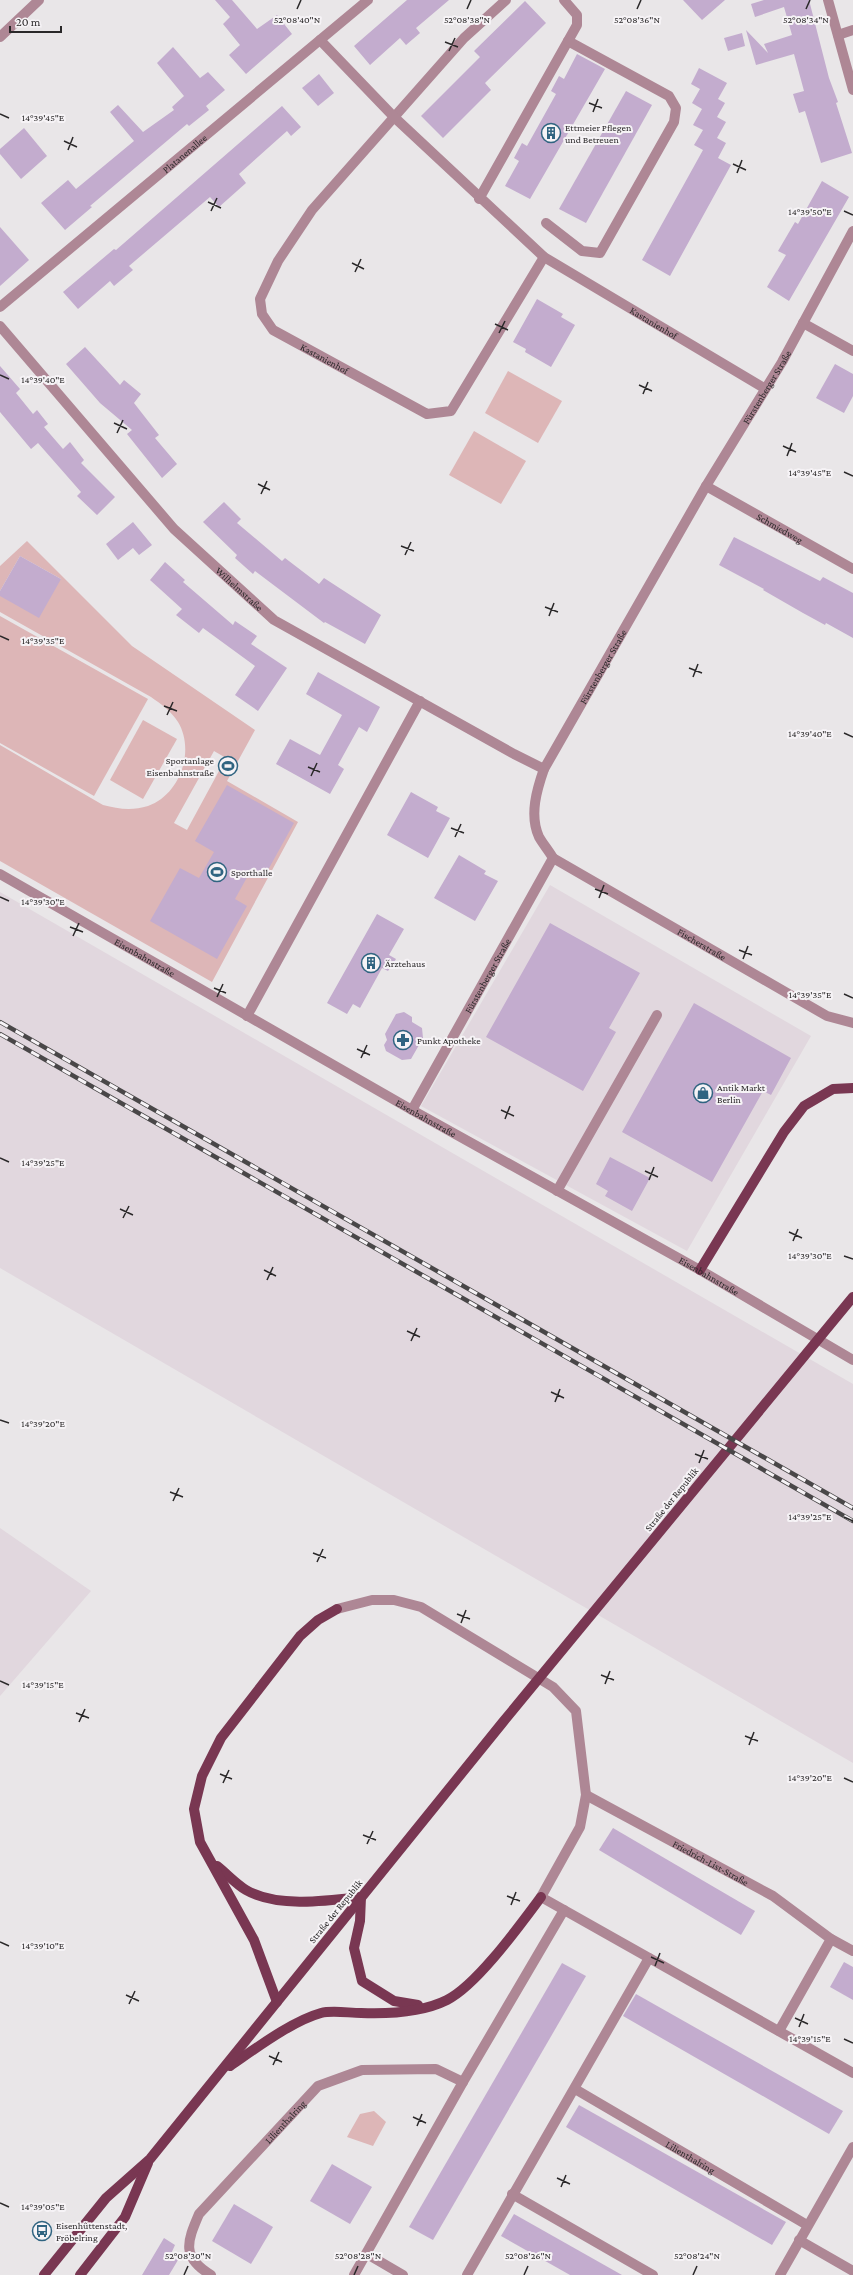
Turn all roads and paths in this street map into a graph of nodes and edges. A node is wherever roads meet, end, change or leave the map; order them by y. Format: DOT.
graph roads {
  1 [pos="39,0"];
  2 [pos="368,0"];
  3 [pos="506,0"];
  4 [pos="564,0"];
  5 [pos="828,0"];
  6 [pos="853,30"];
  7 [pos="838,35"];
  8 [pos="0,37"];
  9 [pos="320,40"];
  10 [pos="568,41"];
  11 [pos="853,90"];
  12 [pos="394,117"];
  13 [pos="479,199"];
  14 [pos="546,223"];
  15 [pos="853,231"];
  16 [pos="544,258"];
  17 [pos="0,307"];
  18 [pos="803,323"];
  19 [pos="0,326"];
  20 [pos="853,351"];
  21 [pos="764,388"];
  22 [pos="706,486"];
  23 [pos="853,570"];
  24 [pos="420,701"];
  25 [pos="544,769"];
  26 [pos="553,858"];
  27 [pos="0,874"];
  28 [pos="657,1014"];
  29 [pos="248,1016"];
  30 [pos="853,1023"];
  31 [pos="853,1088"];
  32 [pos="412,1110"];
  33 [pos="557,1190"];
  34 [pos="700,1270"];
  35 [pos="853,1297"];
  36 [pos="853,1360"];
  37 [pos="336,1609"];
  38 [pos="586,1795"];
  39 [pos="213,1862"];
  40 [pos="361,1897"];
  41 [pos="541,1897"];
  42 [pos="564,1910"];
  43 [pos="831,1939"];
  44 [pos="853,1951"];
  45 [pos="649,1958"];
  46 [pos="277,2002"];
  47 [pos="428,2007"];
  48 [pos="779,2030"];
  49 [pos="221,2072"];
  50 [pos="853,2073"];
  51 [pos="463,2082"];
  52 [pos="575,2088"];
  53 [pos="853,2147"];
  54 [pos="150,2160"];
  55 [pos="512,2194"];
  56 [pos="807,2225"];
  57 [pos="799,2240"];
  58 [pos="367,2254"];
  59 [pos="853,2271"];
  60 [pos="44,2275"];
  61 [pos="80,2275"];
  62 [pos="211,2275"];
  63 [pos="354,2275"];
  64 [pos="403,2275"];
  65 [pos="467,2275"];
  66 [pos="653,2275"];
  67 [pos="780,2275"];
  1 -- 8 [label="street"];
  2 -- 9 [label="street, Platanenallee"];
  3 -- 12 [label="street"];
  4 -- 10 [label="street"];
  5 -- 7 [label="street"];
  6 -- 7 [label="street"];
  7 -- 11 [label="street"];
  9 -- 12 [label="street, Kastanienhof"];
  9 -- 17 [label="street, Platanenallee"];
  10 -- 13 [label="street"];
  10 -- 14 [label="street"];
  12 -- 13 [label="street, Kastanienhof"];
  12 -- 16 [label="street, Kastanienhof"];
  13 -- 16 [label="street, Kastanienhof"];
  15 -- 18 [label="street, Fürstenberger Straße"];
  16 -- 21 [label="street, Kastanienhof"];
  18 -- 20 [label="street"];
  18 -- 21 [label="street, Fürstenberger Straße"];
  19 -- 24 [label="street, Wilhelmstraße"];
  21 -- 22 [label="street, Fürstenberger Straße"];
  22 -- 23 [label="street, Schmiedweg"];
  22 -- 25 [label="street, Fürstenberger Straße"];
  24 -- 25 [label="street, Wilhelmstraße"];
  24 -- 29 [label="street"];
  25 -- 26 [label="street, Fürstenberger Straße"];
  26 -- 30 [label="street, Fischerstraße"];
  26 -- 32 [label="street, Fürstenberger Straße"];
  27 -- 29 [label="street, Eisenbahnstraße"];
  28 -- 33 [label="street"];
  29 -- 32 [label="street, Eisenbahnstraße"];
  31 -- 34 [label="main road"];
  32 -- 33 [label="street, Eisenbahnstraße"];
  33 -- 34 [label="street, Eisenbahnstraße"];
  34 -- 36 [label="street, Eisenbahnstraße"];
  35 -- 40 [label="main road, Straße der Republik"];
  37 -- 38 [label="street"];
  37 -- 39 [label="main road"];
  38 -- 41 [label="street"];
  38 -- 43 [label="street, Friedrich-List-Straße"];
  39 -- 40 [label="main road"];
  39 -- 46 [label="main road"];
  40 -- 46 [label="main road, Straße der Republik"];
  40 -- 47 [label="main road"];
  41 -- 42 [label="street"];
  41 -- 47 [label="main road"];
  42 -- 45 [label="street"];
  42 -- 51 [label="street"];
  43 -- 44 [label="street, Friedrich-List-Straße"];
  43 -- 48 [label="street"];
  45 -- 48 [label="street"];
  45 -- 52 [label="street"];
  46 -- 49 [label="main road, Straße der Republik"];
  47 -- 49 [label="main road"];
  48 -- 50 [label="street"];
  49 -- 54 [label="main road, Straße der Republik"];
  51 -- 58 [label="street"];
  51 -- 62 [label="street, Lilienthalring"];
  52 -- 55 [label="street"];
  52 -- 56 [label="street, Lilienthalring"];
  53 -- 56 [label="street"];
  54 -- 60 [label="main road, Straße der Republik"];
  54 -- 61 [label="main road, Straße der Republik"];
  55 -- 65 [label="street"];
  55 -- 66 [label="street"];
  56 -- 57 [label="street"];
  57 -- 59 [label="street"];
  57 -- 67 [label="street"];
  58 -- 63 [label="street"];
  58 -- 64 [label="street"];
}
